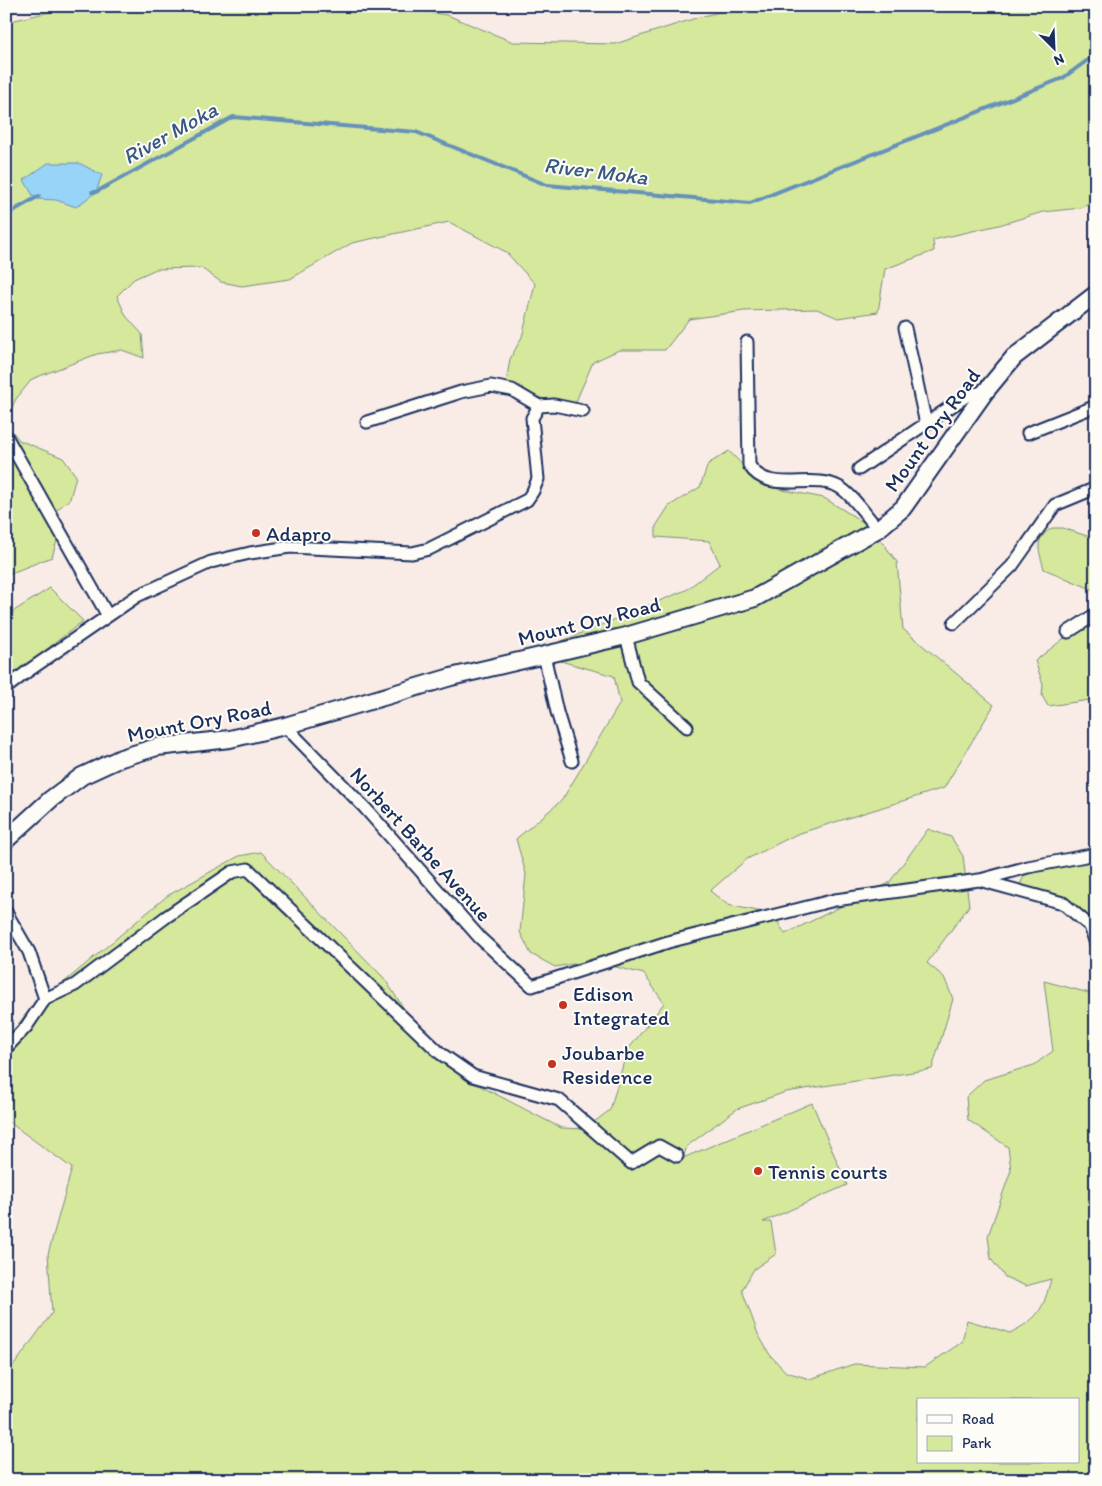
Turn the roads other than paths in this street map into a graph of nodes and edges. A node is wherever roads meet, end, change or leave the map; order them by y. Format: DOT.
graph roads {
  1 [pos="1096,294"];
  2 [pos="905,328"];
  3 [pos="748,342"];
  4 [pos="986,392"];
  5 [pos="539,406"];
  6 [pos="1096,406"];
  7 [pos="583,410"];
  8 [pos="366,422"];
  9 [pos="926,424"];
  10 [pos="1028,433"];
  11 [pos="6,436"];
  12 [pos="859,469"];
  13 [pos="1096,488"];
  14 [pos="878,529"];
  15 [pos="1096,614"];
  16 [pos="108,616"];
  17 [pos="954,623"];
  18 [pos="1068,632"];
  19 [pos="626,636"];
  20 [pos="544,655"];
  21 [pos="6,688"];
  22 [pos="285,726"];
  23 [pos="688,727"];
  24 [pos="572,761"];
  25 [pos="6,840"];
  26 [pos="1096,854"];
  27 [pos="979,880"];
  28 [pos="6,912"];
  29 [pos="1096,944"];
  30 [pos="45,999"];
  31 [pos="6,1048"];
  32 [pos="676,1156"];
  1 -- 4 [label="main road, Mount Ory Road"];
  2 -- 9 [label="street"];
  3 -- 14 [label="street"];
  4 -- 9 [label="street"];
  4 -- 14 [label="main road, Mount Ory Road"];
  5 -- 7 [label="street"];
  5 -- 8 [label="street"];
  5 -- 16 [label="street"];
  6 -- 10 [label="street"];
  9 -- 12 [label="street"];
  11 -- 16 [label="street"];
  13 -- 17 [label="street"];
  14 -- 19 [label="main road, Mount Ory Road"];
  15 -- 18 [label="street"];
  16 -- 21 [label="street"];
  19 -- 20 [label="main road, Mount Ory Road"];
  19 -- 23 [label="street"];
  20 -- 22 [label="main road, Mount Ory Road"];
  20 -- 24 [label="street"];
  22 -- 25 [label="main road, Mount Ory Road"];
  22 -- 27 [label="street, Norbert Barbe Avenue"];
  26 -- 27 [label="street"];
  27 -- 29 [label="street"];
  28 -- 30 [label="street"];
  30 -- 31 [label="street"];
  30 -- 32 [label="street"];
}
